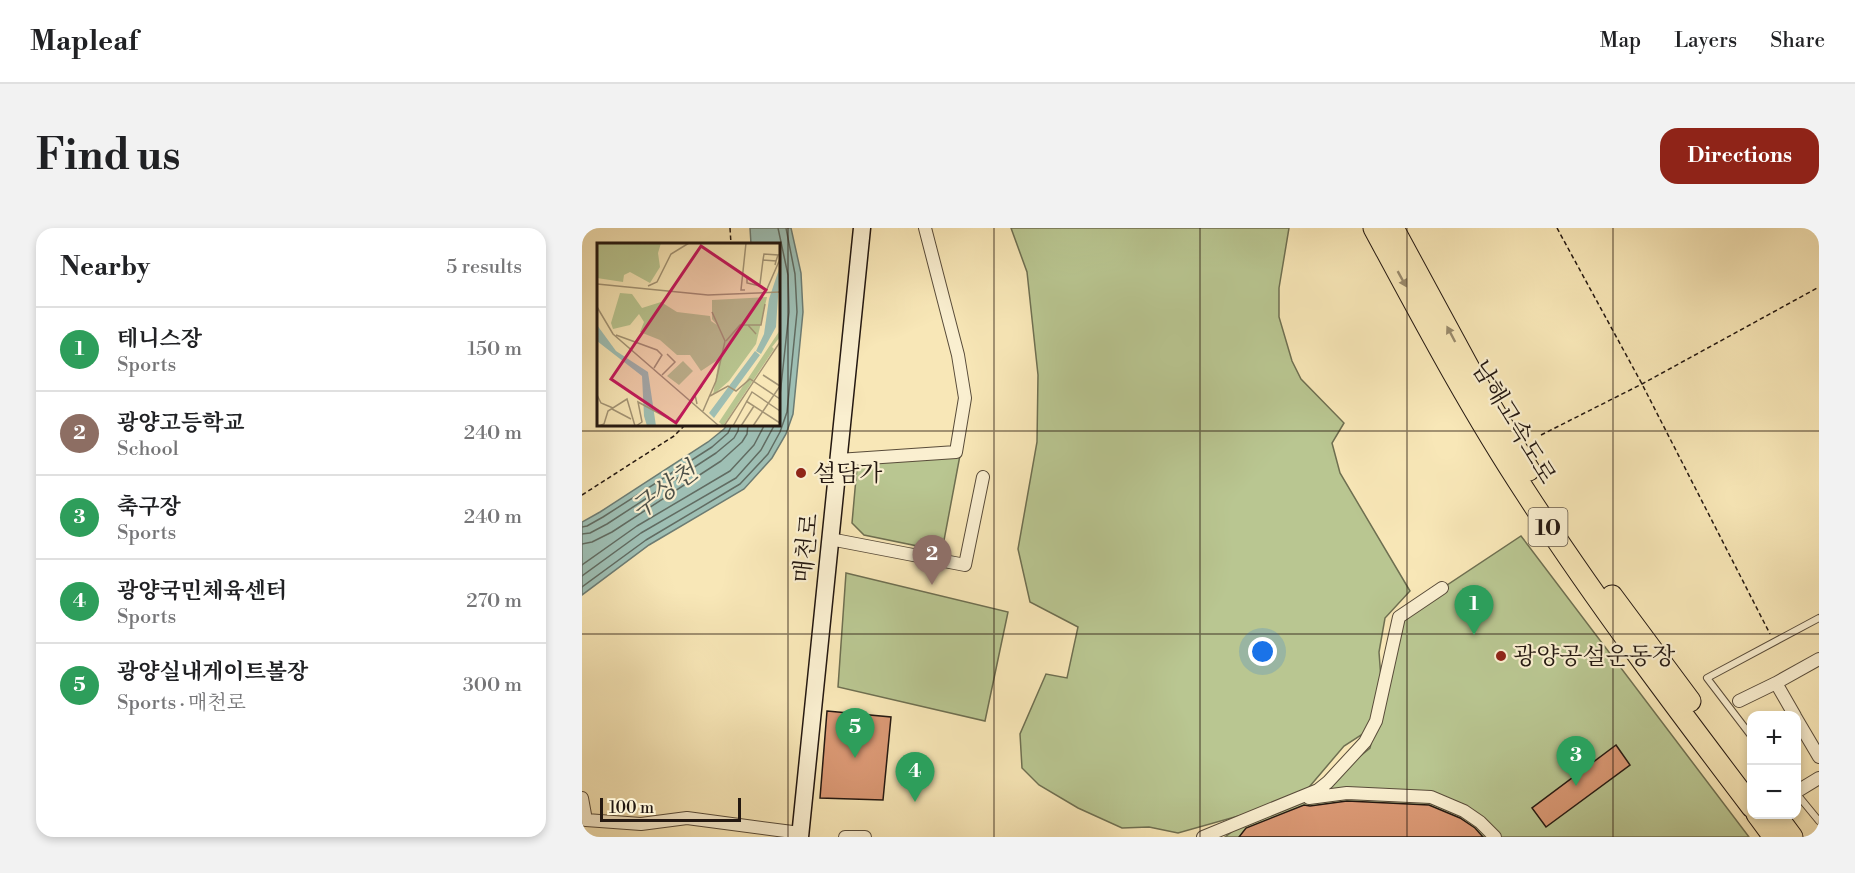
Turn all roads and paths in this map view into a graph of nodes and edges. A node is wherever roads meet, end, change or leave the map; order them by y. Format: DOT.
graph roads {
  1 [pos="730,228"];
  2 [pos="862,228"];
  3 [pos="925,228"];
  4 [pos="1374,228"];
  5 [pos="1394,228"];
  6 [pos="1557,228"];
  7 [pos="731,243"];
  8 [pos="1819,286"];
  9 [pos="1642,384"];
  10 [pos="684,426"];
  11 [pos="1541,435"];
  12 [pos="838,460"];
  13 [pos="983,477"];
  14 [pos="582,495"];
  15 [pos="830,539"];
  16 [pos="1442,588"];
  17 [pos="1819,618"];
  18 [pos="1774,642"];
  19 [pos="1819,659"];
  20 [pos="1776,682"];
  21 [pos="1739,701"];
  22 [pos="1793,711"];
  23 [pos="1801,726"];
  24 [pos="1747,730"];
  25 [pos="1819,758"];
  26 [pos="1747,776"];
  27 [pos="1819,778"];
  28 [pos="1801,789"];
  29 [pos="1801,797"];
  30 [pos="582,798"];
  31 [pos="1299,799"];
  32 [pos="1747,800"];
  33 [pos="1764,819"];
  34 [pos="584,820"];
  35 [pos="1819,821"];
  36 [pos="1779,829"];
  37 [pos="800,835"];
  38 [pos="845,837"];
  39 [pos="865,837"];
  40 [pos="1203,837"];
  41 [pos="1496,837"];
  1 -- 7 [label="path"];
  2 -- 12 [label="main road, 매천로"];
  3 -- 12 [label="street"];
  4 -- 32 [label="highway, 남해고속도로 / 10, one-way"];
  26 -- 5 [label="highway, 남해고속도로 / 10, one-way"];
  6 -- 9 [label="path"];
  8 -- 9 [label="path"];
  9 -- 11 [label="path"];
  9 -- 18 [label="path"];
  10 -- 14 [label="path"];
  12 -- 15 [label="main road, 매천로"];
  13 -- 15 [label="street"];
  15 -- 37 [label="main road, 매천로"];
  16 -- 31 [label="street"];
  17 -- 18 [label="lane"];
  18 -- 24 [label="lane"];
  19 -- 20 [label="street"];
  20 -- 21 [label="street"];
  20 -- 22 [label="street"];
  23 -- 25 [label="street"];
  27 -- 28 [label="street"];
  29 -- 35 [label="lane"];
  30 -- 34 [label="street"];
  31 -- 40 [label="street"];
  31 -- 41 [label="street"];
  33 -- 36 [label="highway"];
  34 -- 37 [label="street"];
  38 -- 39 [label="street"];
}
